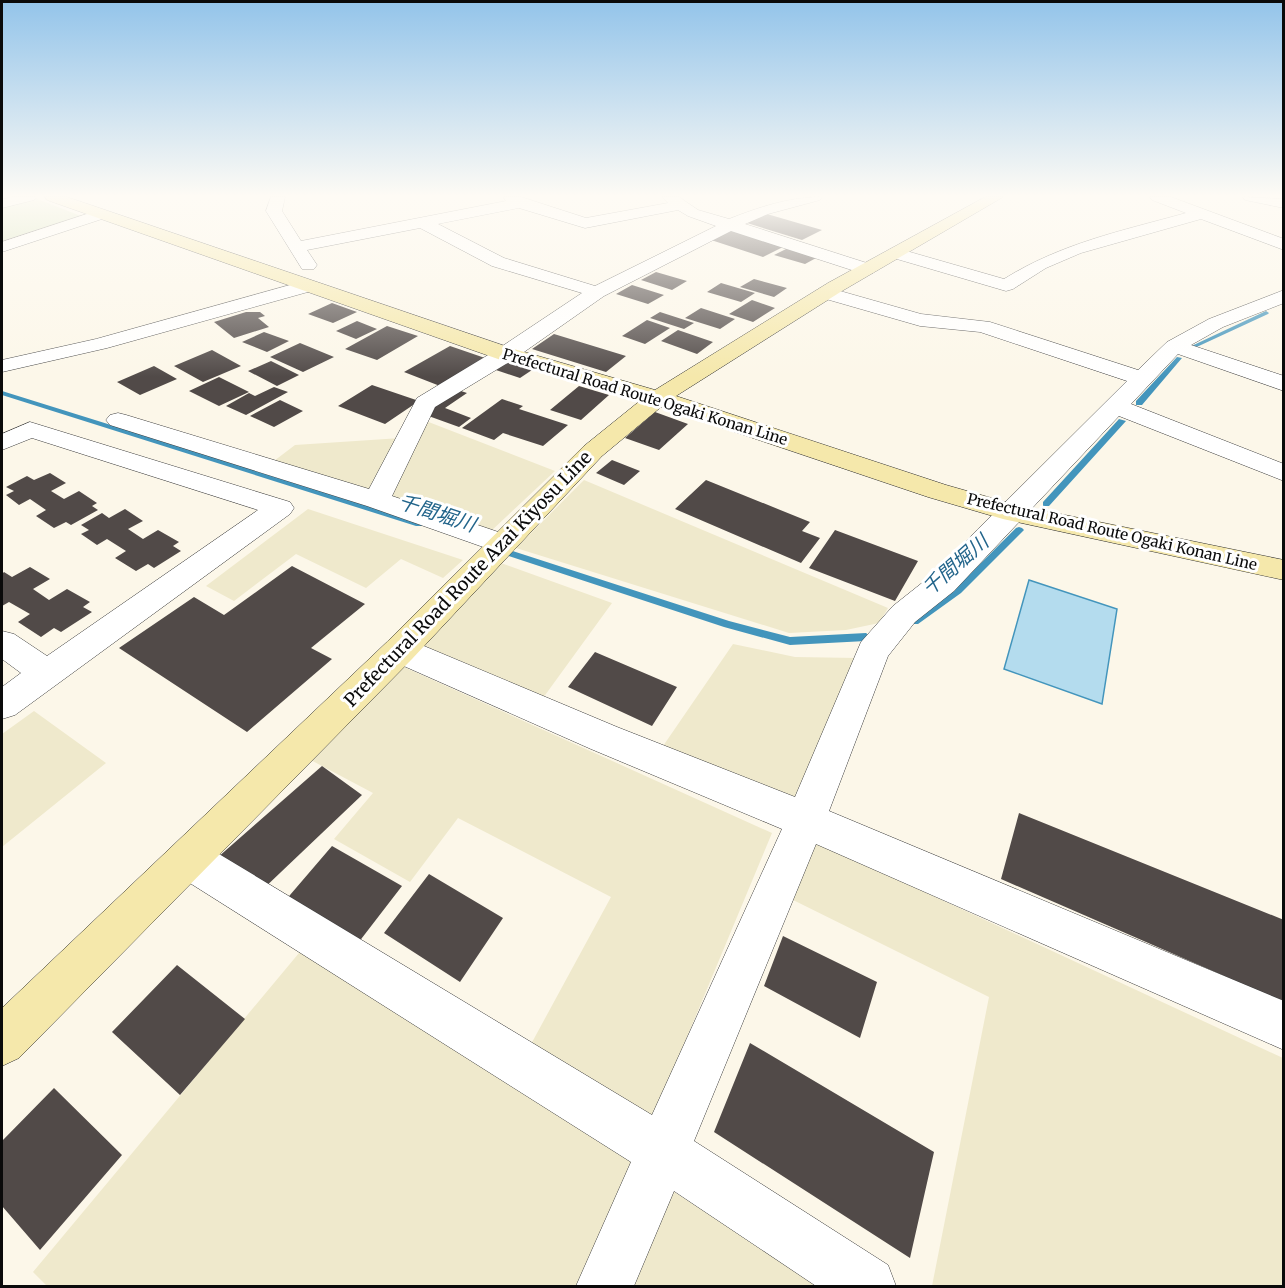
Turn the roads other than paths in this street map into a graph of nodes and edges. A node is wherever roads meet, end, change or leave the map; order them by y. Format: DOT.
graph roads {
  1 [pos="224,257"];
  2 [pos="302,257"];
  3 [pos="489,257"];
  4 [pos="666,257"];
  5 [pos="830,257"];
  6 [pos="889,257"];
  7 [pos="910,257"];
  8 [pos="1056,257"];
  9 [pos="867,269"];
  10 [pos="315,288"];
  11 [pos="597,292"];
  12 [pos="826,292"];
  13 [pos="1276,304"];
  14 [pos="1174,346"];
  15 [pos="506,354"];
  16 [pos="2,366"];
  17 [pos="1142,379"];
  18 [pos="1284,384"];
  19 [pos="658,398"];
  20 [pos="1115,406"];
  21 [pos="118,420"];
  22 [pos="2,443"];
  23 [pos="1284,473"];
  24 [pos="377,500"];
  25 [pos="1012,513"];
  26 [pos="497,550"];
  27 [pos="1284,570"];
  28 [pos="2,643"];
  29 [pos="400,650"];
  30 [pos="47,673"];
  31 [pos="2,705"];
  32 [pos="806,820"];
  33 [pos="189,859"];
  34 [pos="1284,1026"];
  35 [pos="2,1041"];
  36 [pos="662,1151"];
  37 [pos="604,1287"];
  38 [pos="867,1287"];
  1 -- 10 [label="main road, Prefectural Road Route Ogaki Konan Line"];
  2 -- 10 [label="street"];
  3 -- 11 [label="street"];
  4 -- 11 [label="street"];
  5 -- 9 [label="street"];
  6 -- 9 [label="main road, Prefectural Road Route Azai Kiyosu Line"];
  7 -- 8 [label="street"];
  9 -- 12 [label="main road, Prefectural Road Route Azai Kiyosu Line"];
  10 -- 15 [label="main road, Prefectural Road Route Ogaki Konan Line"];
  10 -- 16 [label="street"];
  11 -- 15 [label="street"];
  12 -- 17 [label="street"];
  12 -- 19 [label="main road, Prefectural Road Route Azai Kiyosu Line"];
  13 -- 14 [label="street"];
  14 -- 17 [label="street"];
  14 -- 18 [label="street"];
  15 -- 19 [label="main road, Prefectural Road Route Ogaki Konan Line"];
  15 -- 24 [label="street"];
  17 -- 20 [label="street"];
  19 -- 25 [label="main road, Prefectural Road Route Ogaki Konan Line"];
  19 -- 26 [label="main road, Prefectural Road Route Azai Kiyosu Line"];
  20 -- 23 [label="street"];
  20 -- 25 [label="street"];
  21 -- 24 [label="street"];
  22 -- 30 [label="street"];
  24 -- 26 [label="street"];
  25 -- 27 [label="main road, Prefectural Road Route Ogaki Konan Line"];
  25 -- 32 [label="street"];
  26 -- 29 [label="main road, Prefectural Road Route Azai Kiyosu Line"];
  28 -- 30 [label="street"];
  29 -- 32 [label="street"];
  29 -- 33 [label="main road, Prefectural Road Route Azai Kiyosu Line"];
  30 -- 31 [label="street"];
  32 -- 34 [label="street"];
  32 -- 36 [label="street"];
  33 -- 35 [label="main road, Prefectural Road Route Azai Kiyosu Line"];
  33 -- 36 [label="street"];
  36 -- 37 [label="street"];
  36 -- 38 [label="street"];
}
